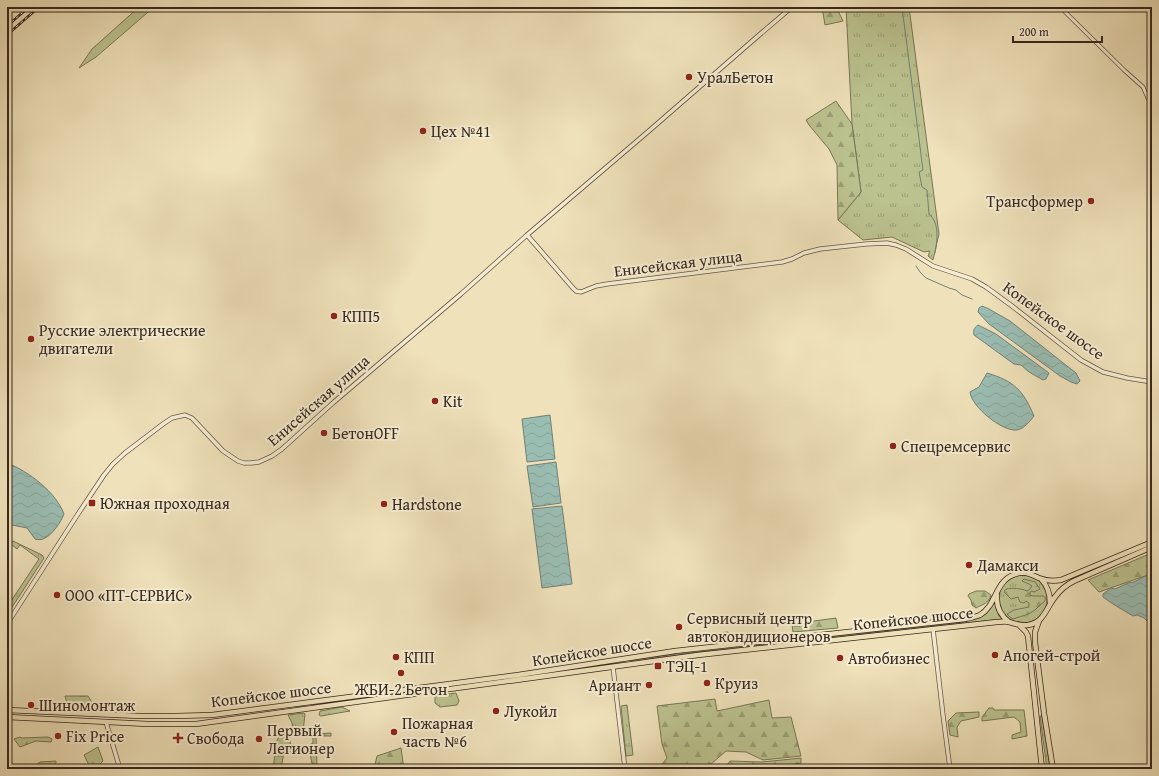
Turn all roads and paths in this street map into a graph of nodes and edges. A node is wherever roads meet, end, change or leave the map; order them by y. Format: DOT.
graph roads {
  1 [pos="792,7"];
  2 [pos="1060,7"];
  3 [pos="1152,110"];
  4 [pos="526,235"];
  5 [pos="856,245"];
  6 [pos="1152,382"];
  7 [pos="1152,542"];
  8 [pos="1152,547"];
  9 [pos="1040,578"];
  10 [pos="999,588"];
  11 [pos="1049,606"];
  12 [pos="1039,621"];
  13 [pos="1010,622"];
  14 [pos="7,624"];
  15 [pos="1019,625"];
  16 [pos="933,629"];
  17 [pos="613,661"];
  18 [pos="613,667"];
  19 [pos="419,688"];
  20 [pos="399,691"];
  21 [pos="420,694"];
  22 [pos="399,696"];
  23 [pos="7,710"];
  24 [pos="1036,713"];
  25 [pos="1044,713"];
  26 [pos="104,714"];
  27 [pos="7,717"];
  28 [pos="106,722"];
  29 [pos="120,769"];
  30 [pos="625,769"];
  31 [pos="950,769"];
  32 [pos="1042,769"];
  33 [pos="1053,769"];
  1 -- 4 [label="street, Енисейская улица"];
  2 -- 3 [label="street"];
  4 -- 5 [label="street, Енисейская улица"];
  4 -- 14 [label="street, Енисейская улица"];
  5 -- 6 [label="street, Копейское шоссе"];
  7 -- 9 [label="main road, Копейское шоссе"];
  8 -- 11 [label="main road"];
  9 -- 10 [label="main road, Копейское шоссе"];
  9 -- 11 [label="main road"];
  10 -- 13 [label="main road"];
  10 -- 17 [label="main road, Копейское шоссе"];
  11 -- 12 [label="main road"];
  12 -- 15 [label="main road, Копейское шоссе"];
  12 -- 25 [label="main road"];
  13 -- 15 [label="main road, Копейское шоссе"];
  13 -- 16 [label="main road, Копейское шоссе"];
  15 -- 24 [label="main road"];
  16 -- 18 [label="main road, Копейское шоссе"];
  16 -- 31 [label="street"];
  17 -- 18 [label="main road"];
  17 -- 19 [label="main road, Копейское шоссе"];
  18 -- 21 [label="main road, Копейское шоссе"];
  18 -- 30 [label="street"];
  19 -- 20 [label="main road, Копейское шоссе"];
  19 -- 21 [label="main road"];
  20 -- 22 [label="main road"];
  20 -- 26 [label="main road, Копейское шоссе"];
  21 -- 22 [label="main road, Копейское шоссе"];
  22 -- 28 [label="main road, Копейское шоссе"];
  23 -- 26 [label="main road, Копейское шоссе"];
  24 -- 25 [label="main road"];
  24 -- 32 [label="main road"];
  25 -- 33 [label="main road"];
  26 -- 28 [label="main road"];
  27 -- 28 [label="main road, Копейское шоссе"];
  28 -- 29 [label="street"];
}
